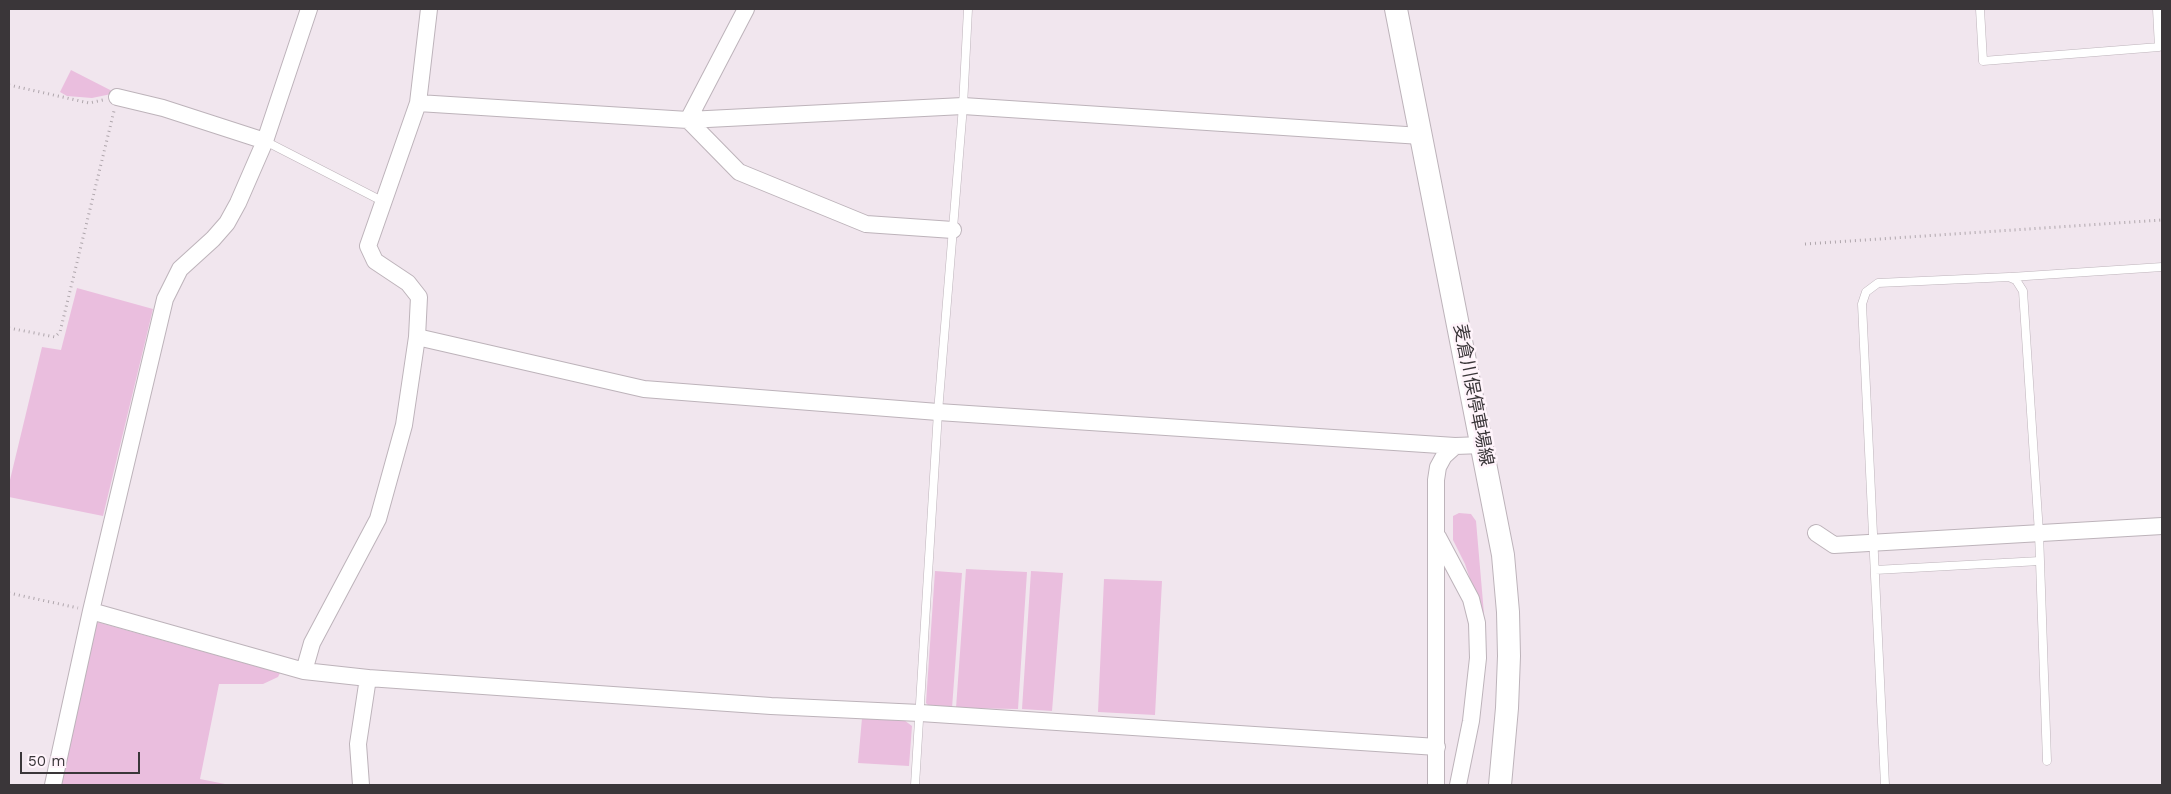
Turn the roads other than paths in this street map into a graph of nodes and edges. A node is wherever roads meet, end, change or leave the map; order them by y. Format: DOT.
graph roads {
  1 [pos="309,9"];
  2 [pos="429,9"];
  3 [pos="746,9"];
  4 [pos="968,9"];
  5 [pos="1396,9"];
  6 [pos="1980,9"];
  7 [pos="2157,9"];
  8 [pos="117,97"];
  9 [pos="418,103"];
  10 [pos="963,106"];
  11 [pos="688,120"];
  12 [pos="1421,136"];
  13 [pos="265,141"];
  14 [pos="384,202"];
  15 [pos="953,230"];
  16 [pos="2162,267"];
  17 [pos="2009,277"];
  18 [pos="417,337"];
  19 [pos="938,412"];
  20 [pos="1455,446"];
  21 [pos="1482,446"];
  22 [pos="2162,526"];
  23 [pos="1436,532"];
  24 [pos="1816,533"];
  25 [pos="2039,533"];
  26 [pos="1874,543"];
  27 [pos="2040,561"];
  28 [pos="1875,570"];
  29 [pos="91,611"];
  30 [pos="304,671"];
  31 [pos="368,678"];
  32 [pos="920,713"];
  33 [pos="1437,747"];
  34 [pos="2047,761"];
  35 [pos="53,785"];
  36 [pos="361,785"];
  37 [pos="916,785"];
  38 [pos="1436,785"];
  39 [pos="1458,785"];
  40 [pos="1500,785"];
  41 [pos="1886,785"];
  1 -- 13 [label="street"];
  2 -- 9 [label="street"];
  3 -- 11 [label="street"];
  4 -- 10 [label="lane"];
  5 -- 12 [label="main road, 麦倉川俣停車場線"];
  6 -- 7 [label="lane"];
  8 -- 13 [label="street"];
  9 -- 11 [label="street"];
  9 -- 14 [label="street"];
  10 -- 11 [label="street"];
  10 -- 12 [label="street"];
  10 -- 15 [label="lane"];
  11 -- 15 [label="street"];
  12 -- 21 [label="main road, 麦倉川俣停車場線"];
  13 -- 14 [label="lane"];
  13 -- 29 [label="street"];
  14 -- 18 [label="street"];
  15 -- 19 [label="lane"];
  16 -- 17 [label="lane"];
  17 -- 25 [label="lane"];
  17 -- 26 [label="lane"];
  18 -- 19 [label="street"];
  18 -- 30 [label="street"];
  19 -- 20 [label="street"];
  19 -- 32 [label="lane"];
  20 -- 21 [label="street"];
  20 -- 23 [label="street"];
  21 -- 40 [label="main road, 麦倉川俣停車場線"];
  22 -- 25 [label="street"];
  23 -- 33 [label="street"];
  23 -- 39 [label="street"];
  24 -- 26 [label="street"];
  25 -- 26 [label="street"];
  25 -- 27 [label="lane"];
  26 -- 28 [label="lane"];
  27 -- 28 [label="lane"];
  27 -- 34 [label="lane"];
  28 -- 41 [label="lane"];
  29 -- 30 [label="street"];
  29 -- 35 [label="street"];
  30 -- 31 [label="street"];
  31 -- 32 [label="street"];
  31 -- 36 [label="street"];
  32 -- 33 [label="street"];
  32 -- 37 [label="lane"];
  33 -- 38 [label="street"];
}
